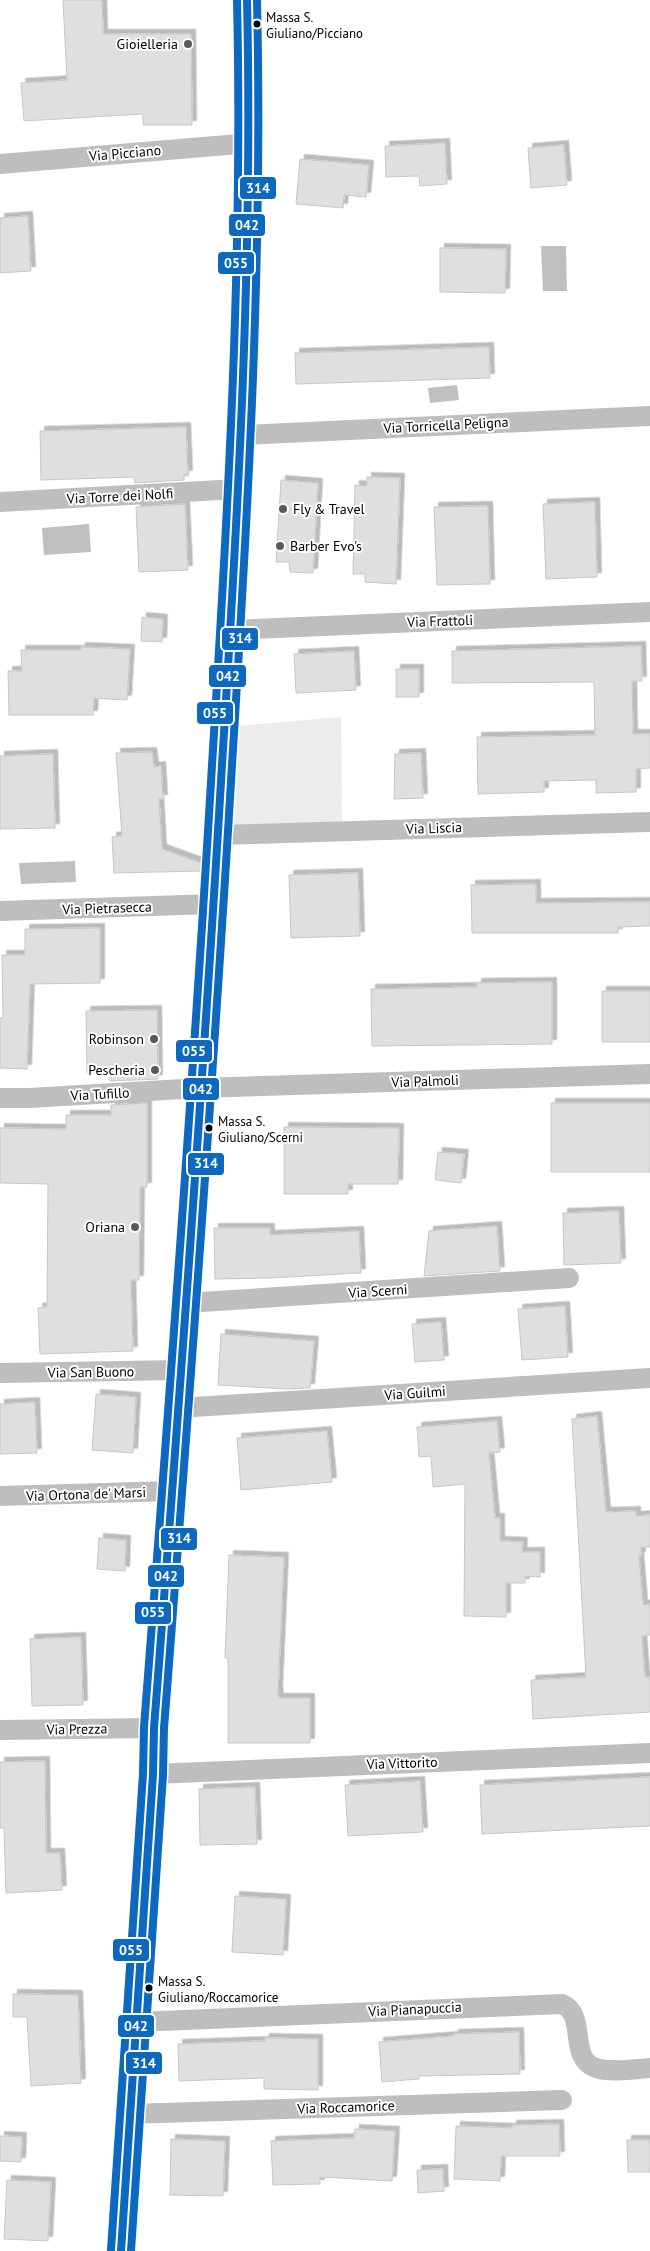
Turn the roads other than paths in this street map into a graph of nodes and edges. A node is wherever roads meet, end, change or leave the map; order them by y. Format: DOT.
graph roads {
  1 [pos="247,0"];
  2 [pos="251,143"];
  3 [pos="0,164"];
  4 [pos="650,416"];
  5 [pos="242,435"];
  6 [pos="239,489"];
  7 [pos="0,502"];
  8 [pos="650,612"];
  9 [pos="231,630"];
  10 [pos="650,822"];
  11 [pos="219,835"];
  12 [pos="214,904"];
  13 [pos="0,911"];
  14 [pos="650,1074"];
  15 [pos="200,1088"];
  16 [pos="0,1098"];
  17 [pos="569,1278"];
  18 [pos="186,1303"];
  19 [pos="182,1370"];
  20 [pos="0,1373"];
  21 [pos="650,1378"];
  22 [pos="179,1408"];
  23 [pos="172,1491"];
  24 [pos="0,1496"];
  25 [pos="154,1728"];
  26 [pos="0,1730"];
  27 [pos="650,1752"];
  28 [pos="153,1774"];
  29 [pos="137,2022"];
  30 [pos="650,2068"];
  31 [pos="562,2100"];
  32 [pos="129,2114"];
  33 [pos="121,2251"];
  1 -- 2 [label="street"];
  2 -- 3 [label="street, Via Picciano"];
  2 -- 5 [label="street"];
  4 -- 5 [label="street, Via Torricella Peligna"];
  5 -- 6 [label="street"];
  6 -- 7 [label="street, Via Torre dei Nolfi"];
  6 -- 9 [label="street"];
  8 -- 9 [label="street, Via Frattoli"];
  9 -- 11 [label="street"];
  10 -- 11 [label="street, Via Liscia"];
  11 -- 12 [label="street"];
  12 -- 13 [label="street, Via Pietrasecca"];
  12 -- 15 [label="street"];
  14 -- 15 [label="street, Via Palmoli"];
  15 -- 16 [label="street, Via Tufillo"];
  15 -- 18 [label="street"];
  17 -- 18 [label="street, Via Scerni"];
  18 -- 19 [label="street"];
  19 -- 20 [label="street, Via San Buono"];
  19 -- 22 [label="street"];
  21 -- 22 [label="street, Via Guilmi"];
  22 -- 23 [label="street"];
  23 -- 24 [label="street, Via Ortona de' Marsi"];
  23 -- 25 [label="street"];
  25 -- 26 [label="street, Via Prezza"];
  25 -- 28 [label="street"];
  27 -- 28 [label="street, Via Vittorito"];
  28 -- 29 [label="street"];
  29 -- 30 [label="street, Via Pianapuccia"];
  29 -- 32 [label="street"];
  31 -- 32 [label="street, Via Roccamorice"];
  32 -- 33 [label="street"];
}
